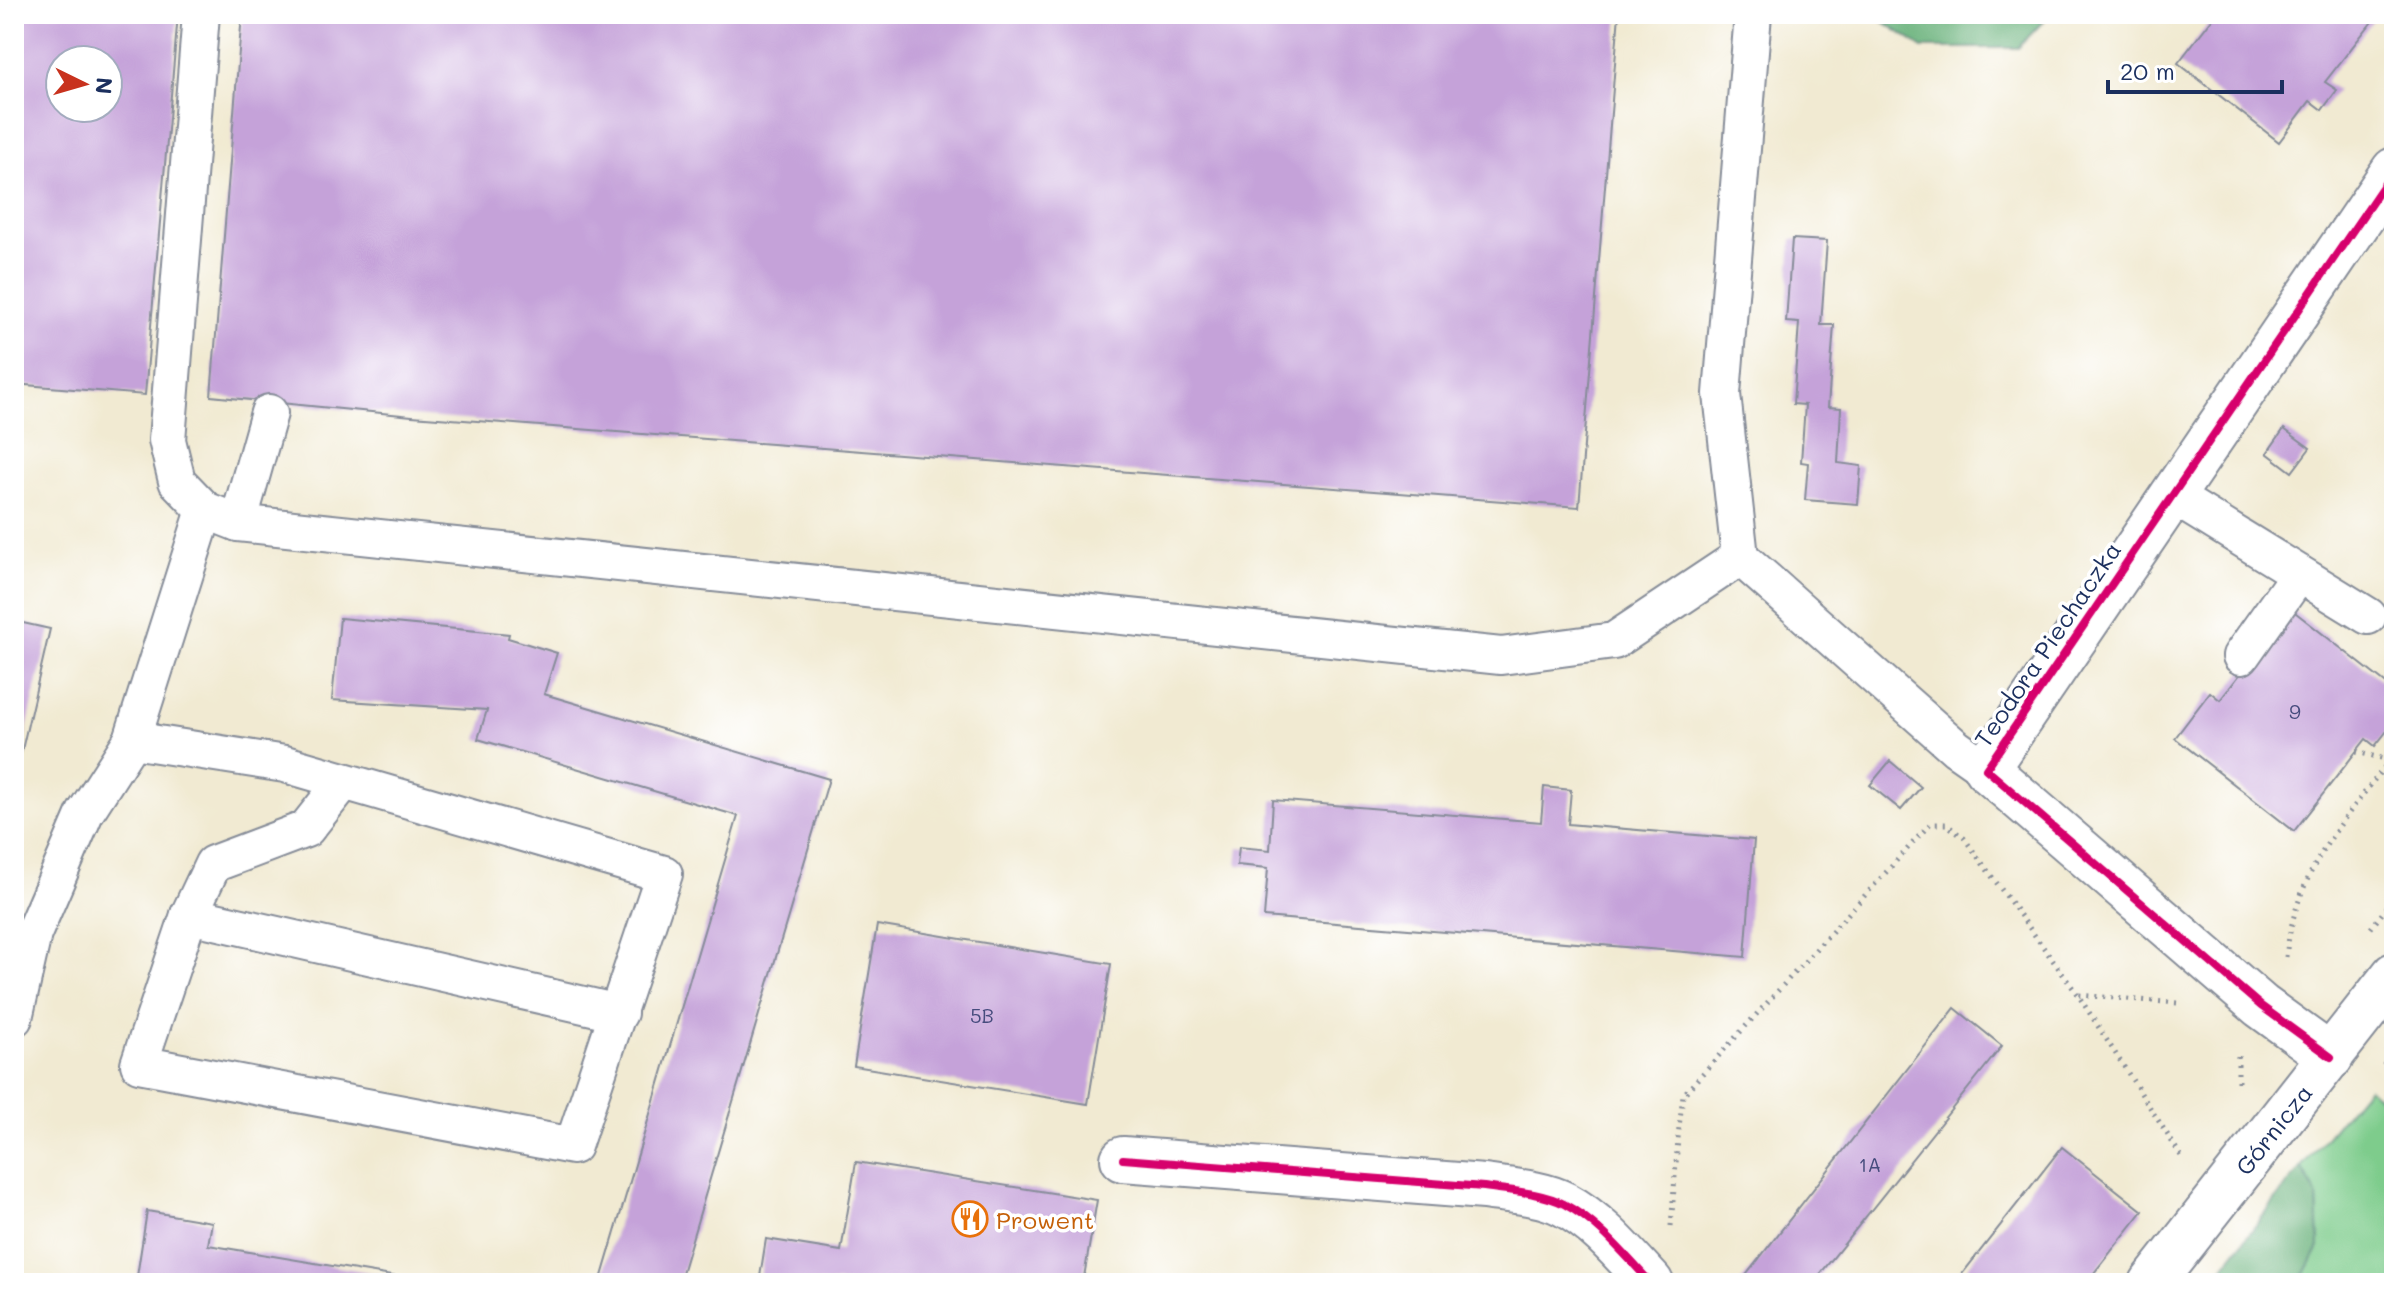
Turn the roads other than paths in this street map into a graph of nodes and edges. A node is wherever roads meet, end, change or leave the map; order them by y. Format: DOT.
graph roads {
  1 [pos="201,14"];
  2 [pos="1753,14"];
  3 [pos="2394,170"];
  4 [pos="269,413"];
  5 [pos="2173,496"];
  6 [pos="221,516"];
  7 [pos="1740,557"];
  8 [pos="2299,574"];
  9 [pos="2368,616"];
  10 [pos="2241,656"];
  11 [pos="132,740"];
  12 [pos="1986,769"];
  13 [pos="344,781"];
  14 [pos="189,915"];
  15 [pos="2394,975"];
  16 [pos="619,1013"];
  17 [pos="14,1018"];
  18 [pos="2331,1057"];
  19 [pos="1123,1159"];
  20 [pos="1651,1283"];
  21 [pos="2152,1283"];
  1 -- 6 [label="lane"];
  2 -- 7 [label="lane"];
  3 -- 5 [label="street, Teodora Piechaczka"];
  4 -- 6 [label="lane"];
  5 -- 8 [label="lane"];
  5 -- 12 [label="street, Teodora Piechaczka"];
  6 -- 7 [label="lane"];
  6 -- 11 [label="lane"];
  7 -- 12 [label="lane"];
  8 -- 9 [label="lane"];
  8 -- 10 [label="lane"];
  11 -- 13 [label="lane"];
  11 -- 17 [label="lane"];
  12 -- 18 [label="street, Teodora Piechaczka"];
  13 -- 14 [label="lane"];
  13 -- 16 [label="lane"];
  14 -- 16 [label="lane"];
  14 -- 16 [label="lane"];
  15 -- 18 [label="street, Górnicza"];
  18 -- 21 [label="street, Górnicza"];
  19 -- 20 [label="street"];
}
